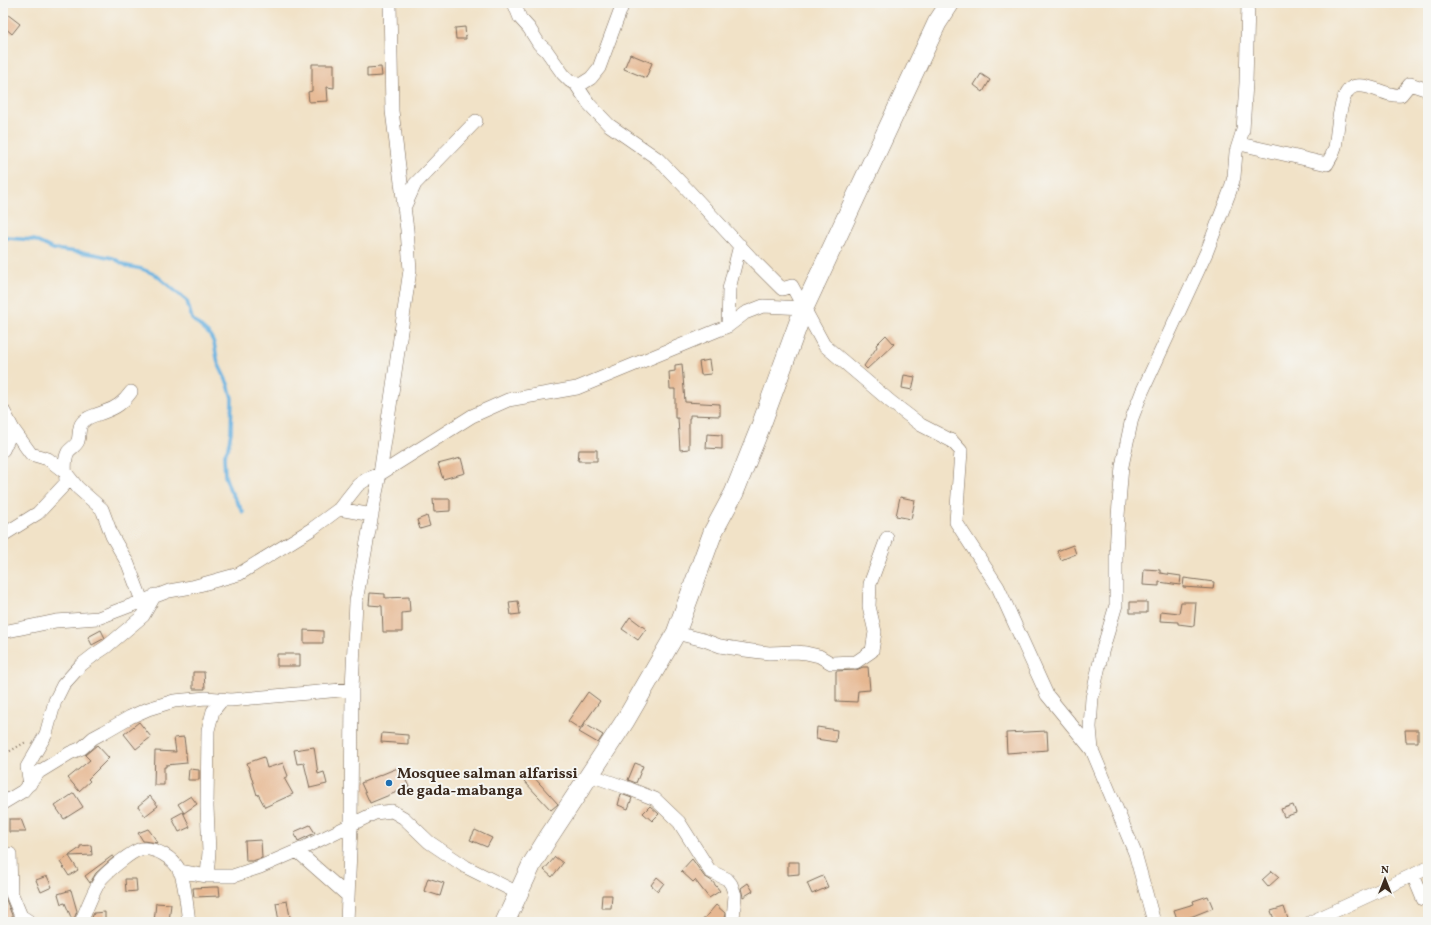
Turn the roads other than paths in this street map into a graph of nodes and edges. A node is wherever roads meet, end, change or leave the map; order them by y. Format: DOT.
graph roads {
  1 [pos="390,3"];
  2 [pos="514,3"];
  3 [pos="623,3"];
  4 [pos="950,3"];
  5 [pos="1248,3"];
  6 [pos="575,83"];
  7 [pos="1428,90"];
  8 [pos="476,121"];
  9 [pos="1240,144"];
  10 [pos="404,208"];
  11 [pos="740,245"];
  12 [pos="804,308"];
  13 [pos="728,326"];
  14 [pos="130,392"];
  15 [pos="3,410"];
  16 [pos="13,429"];
  17 [pos="3,450"];
  18 [pos="66,472"];
  19 [pos="380,474"];
  20 [pos="339,509"];
  21 [pos="372,515"];
  22 [pos="3,535"];
  23 [pos="887,538"];
  24 [pos="156,595"];
  25 [pos="142,601"];
  26 [pos="3,632"];
  27 [pos="676,633"];
  28 [pos="352,689"];
  29 [pos="222,700"];
  30 [pos="1092,750"];
  31 [pos="590,775"];
  32 [pos="30,784"];
  33 [pos="3,802"];
  34 [pos="351,826"];
  35 [pos="297,851"];
  36 [pos="10,854"];
  37 [pos="1428,868"];
  38 [pos="180,871"];
  39 [pos="1413,875"];
  40 [pos="207,876"];
  41 [pos="518,893"];
  42 [pos="348,896"];
  43 [pos="1428,898"];
  44 [pos="733,919"];
  45 [pos="30,922"];
  46 [pos="81,922"];
  47 [pos="189,922"];
  48 [pos="347,922"];
  49 [pos="505,922"];
  50 [pos="1154,922"];
  51 [pos="1311,922"];
  1 -- 10 [label="street"];
  2 -- 6 [label="street"];
  3 -- 6 [label="street"];
  4 -- 12 [label="street"];
  5 -- 9 [label="street"];
  6 -- 11 [label="street"];
  7 -- 9 [label="street"];
  8 -- 10 [label="street"];
  9 -- 30 [label="street"];
  10 -- 19 [label="street"];
  11 -- 12 [label="street"];
  11 -- 13 [label="street"];
  12 -- 13 [label="street"];
  12 -- 27 [label="street"];
  12 -- 30 [label="street"];
  13 -- 19 [label="street"];
  14 -- 18 [label="street"];
  15 -- 16 [label="street"];
  16 -- 17 [label="street"];
  16 -- 18 [label="street"];
  18 -- 22 [label="street"];
  18 -- 25 [label="street"];
  19 -- 20 [label="street"];
  19 -- 21 [label="street"];
  20 -- 21 [label="street"];
  20 -- 24 [label="street"];
  21 -- 28 [label="street"];
  23 -- 27 [label="street"];
  24 -- 25 [label="street"];
  24 -- 32 [label="street"];
  25 -- 26 [label="street"];
  27 -- 31 [label="street"];
  28 -- 29 [label="street"];
  28 -- 34 [label="street"];
  29 -- 32 [label="street"];
  29 -- 40 [label="street"];
  30 -- 50 [label="street"];
  31 -- 41 [label="street"];
  31 -- 44 [label="street"];
  32 -- 33 [label="street"];
  34 -- 35 [label="street"];
  34 -- 41 [label="street"];
  34 -- 42 [label="street"];
  35 -- 40 [label="street"];
  35 -- 42 [label="street"];
  36 -- 45 [label="street"];
  37 -- 39 [label="street"];
  38 -- 40 [label="street"];
  38 -- 46 [label="street"];
  38 -- 47 [label="street"];
  39 -- 43 [label="street"];
  39 -- 51 [label="street"];
  41 -- 49 [label="street"];
  42 -- 48 [label="street"];
}
